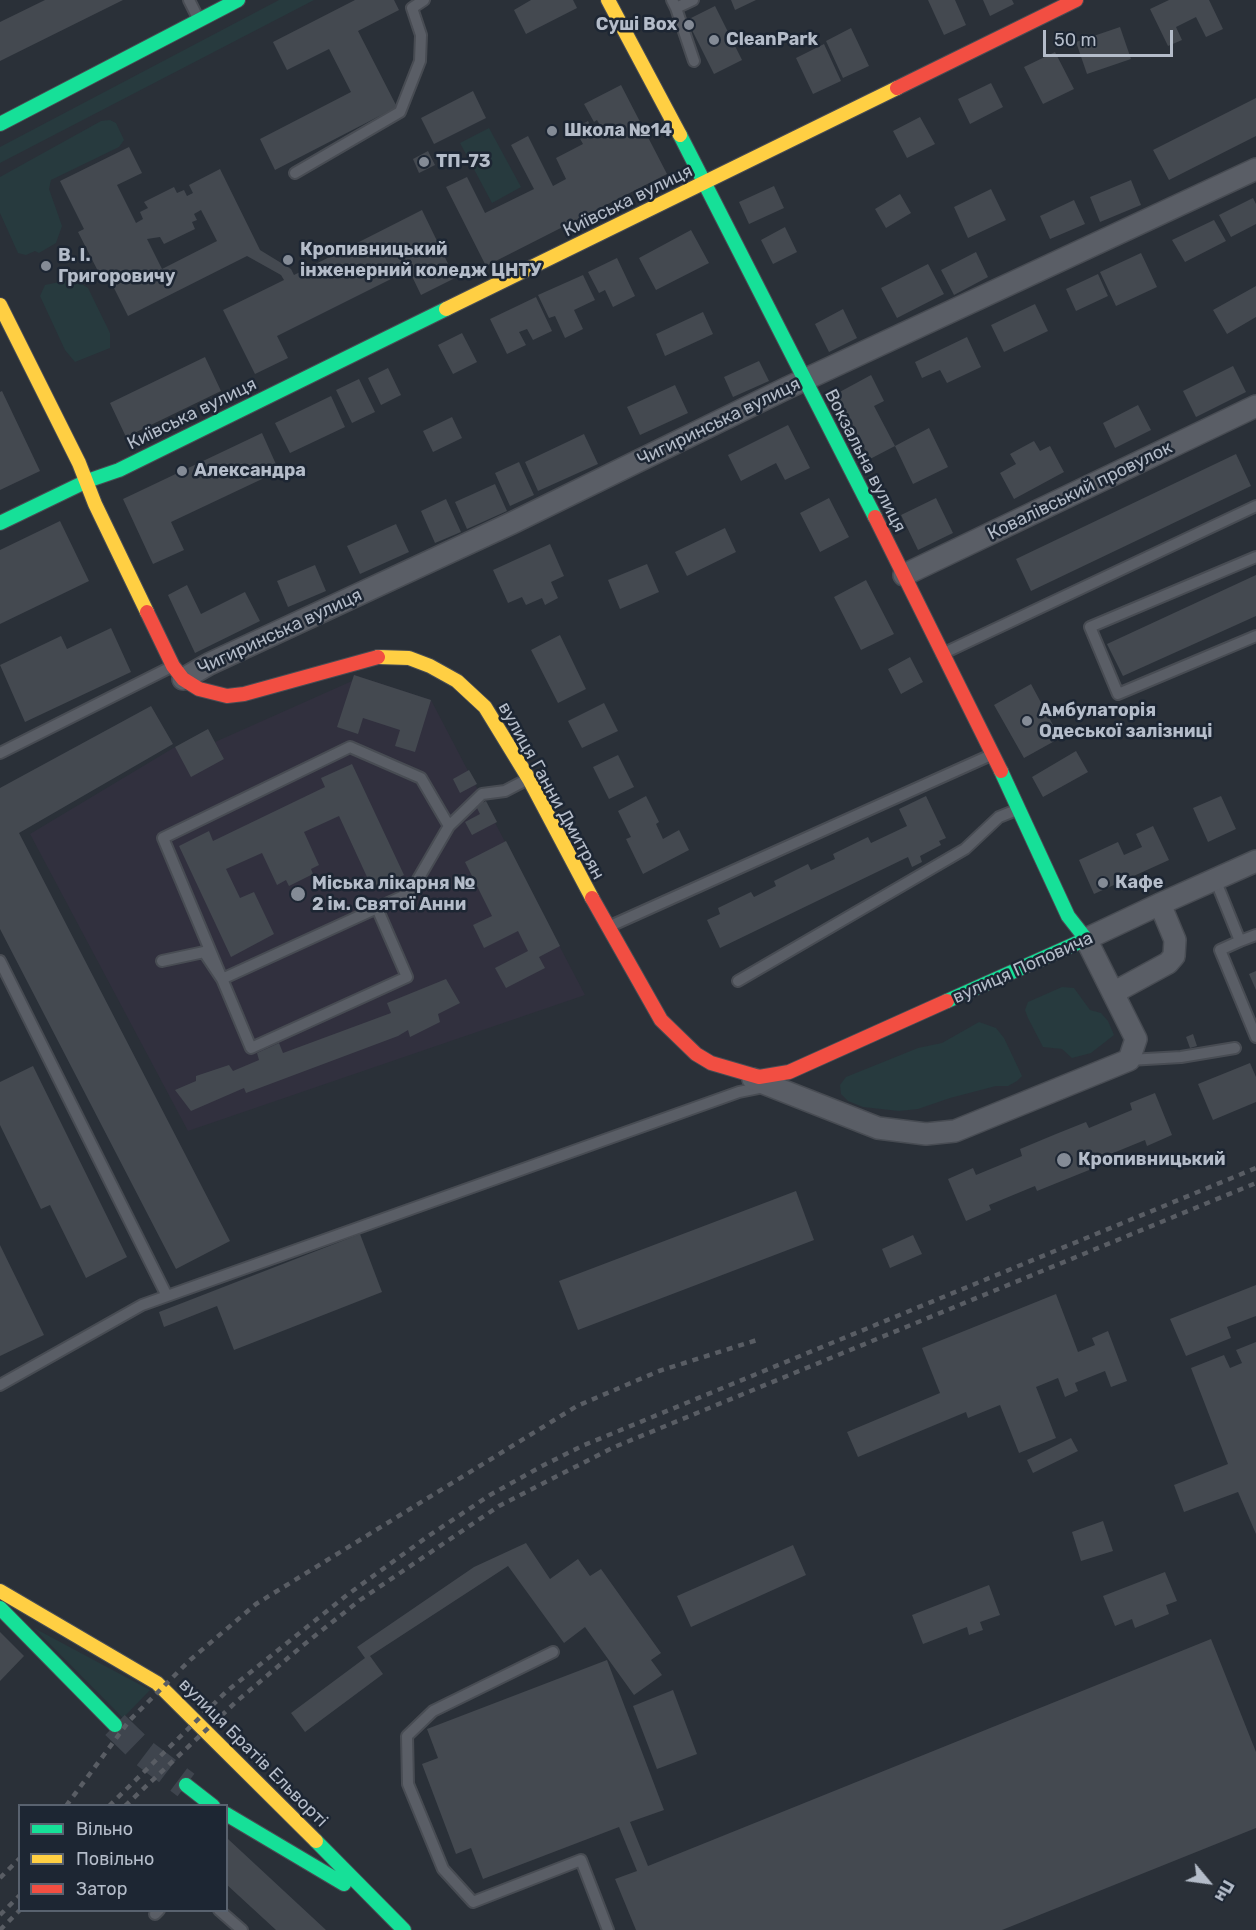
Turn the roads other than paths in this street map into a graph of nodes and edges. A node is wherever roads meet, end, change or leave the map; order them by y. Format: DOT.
graph roads {
  1 [pos="189,0"];
  2 [pos="238,0"];
  3 [pos="424,0"];
  4 [pos="608,0"];
  5 [pos="693,0"];
  6 [pos="1076,0"];
  7 [pos="674,4"];
  8 [pos="199,20"];
  9 [pos="694,61"];
  10 [pos="0,124"];
  11 [pos="1256,169"];
  12 [pos="295,173"];
  13 [pos="706,183"];
  14 [pos="0,305"];
  15 [pos="0,332"];
  16 [pos="29,365"];
  17 [pos="804,381"];
  18 [pos="1256,406"];
  19 [pos="87,481"];
  20 [pos="1256,506"];
  21 [pos="0,523"];
  22 [pos="1256,557"];
  23 [pos="904,575"];
  24 [pos="1256,636"];
  25 [pos="942,654"];
  26 [pos="178,672"];
  27 [pos="0,753"];
  28 [pos="991,755"];
  29 [pos="529,779"];
  30 [pos="1019,809"];
  31 [pos="449,826"];
  32 [pos="1256,861"];
  33 [pos="1215,879"];
  34 [pos="1160,904"];
  35 [pos="377,908"];
  36 [pos="607,927"];
  37 [pos="1256,935"];
  38 [pos="1086,939"];
  39 [pos="1240,941"];
  40 [pos="0,961"];
  41 [pos="162,961"];
  42 [pos="222,979"];
  43 [pos="738,981"];
  44 [pos="1113,993"];
  45 [pos="1256,1037"];
  46 [pos="1235,1048"];
  47 [pos="1129,1060"];
  48 [pos="789,1072"];
  49 [pos="742,1074"];
  50 [pos="767,1087"];
  51 [pos="167,1296"];
  52 [pos="0,1385"];
  53 [pos="0,1591"];
  54 [pos="0,1608"];
  55 [pos="553,1652"];
  56 [pos="115,1725"];
  57 [pos="186,1785"];
  58 [pos="210,1804"];
  59 [pos="228,1815"];
  60 [pos="374,1901"];
  61 [pos="220,1912"];
  62 [pos="242,1930"];
  63 [pos="404,1930"];
  64 [pos="608,1930"];
  1 -- 8 [label="lane"];
  2 -- 8 [label="street"];
  3 -- 12 [label="lane"];
  4 -- 13 [label="street, Вокзальна вулиця"];
  5 -- 7 [label="lane"];
  6 -- 13 [label="street, Київська вулиця"];
  7 -- 9 [label="lane"];
  8 -- 10 [label="street"];
  11 -- 17 [label="street, Чигиринська вулиця"];
  13 -- 17 [label="street, Вокзальна вулиця"];
  13 -- 19 [label="street, Київська вулиця"];
  14 -- 16 [label="street"];
  15 -- 16 [label="street"];
  16 -- 19 [label="street"];
  17 -- 23 [label="street, Вокзальна вулиця"];
  17 -- 26 [label="street, Чигиринська вулиця"];
  18 -- 23 [label="street, Ковалівський провулок"];
  19 -- 21 [label="street, Київська вулиця"];
  19 -- 26 [label="street"];
  20 -- 25 [label="lane"];
  22 -- 24 [label="lane"];
  23 -- 25 [label="street, Вокзальна вулиця"];
  25 -- 28 [label="street, Вокзальна вулиця"];
  26 -- 27 [label="lane"];
  26 -- 29 [label="street, вулиця Ганни Дмитрян"];
  28 -- 30 [label="street, Вокзальна вулиця"];
  28 -- 36 [label="lane"];
  29 -- 31 [label="lane"];
  29 -- 36 [label="street, вулиця Ганни Дмитрян"];
  30 -- 38 [label="street, Вокзальна вулиця"];
  30 -- 43 [label="lane"];
  31 -- 35 [label="lane"];
  31 -- 42 [label="lane"];
  32 -- 33 [label="street, вулиця Поповича"];
  33 -- 34 [label="street, вулиця Поповича"];
  33 -- 39 [label="lane"];
  34 -- 38 [label="street, вулиця Поповича"];
  34 -- 44 [label="street"];
  35 -- 42 [label="lane"];
  35 -- 42 [label="lane"];
  36 -- 49 [label="street, вулиця Ганни Дмитрян"];
  37 -- 39 [label="lane"];
  38 -- 44 [label="street"];
  38 -- 48 [label="street, вулиця Поповича"];
  39 -- 45 [label="lane"];
  40 -- 51 [label="lane"];
  41 -- 42 [label="lane"];
  44 -- 47 [label="street"];
  46 -- 47 [label="lane"];
  47 -- 50 [label="street"];
  48 -- 49 [label="street, вулиця Ганни Дмитрян"];
  49 -- 50 [label="street"];
  50 -- 51 [label="lane"];
  51 -- 52 [label="lane"];
  53 -- 60 [label="street, вулиця Братів Ельворті"];
  54 -- 56 [label="street"];
  55 -- 64 [label="lane"];
  57 -- 58 [label="street"];
  59 -- 60 [label="street, вулиця Братів Ельворті"];
  60 -- 63 [label="street, вулиця Братів Ельворті"];
  61 -- 62 [label="lane"];
}
